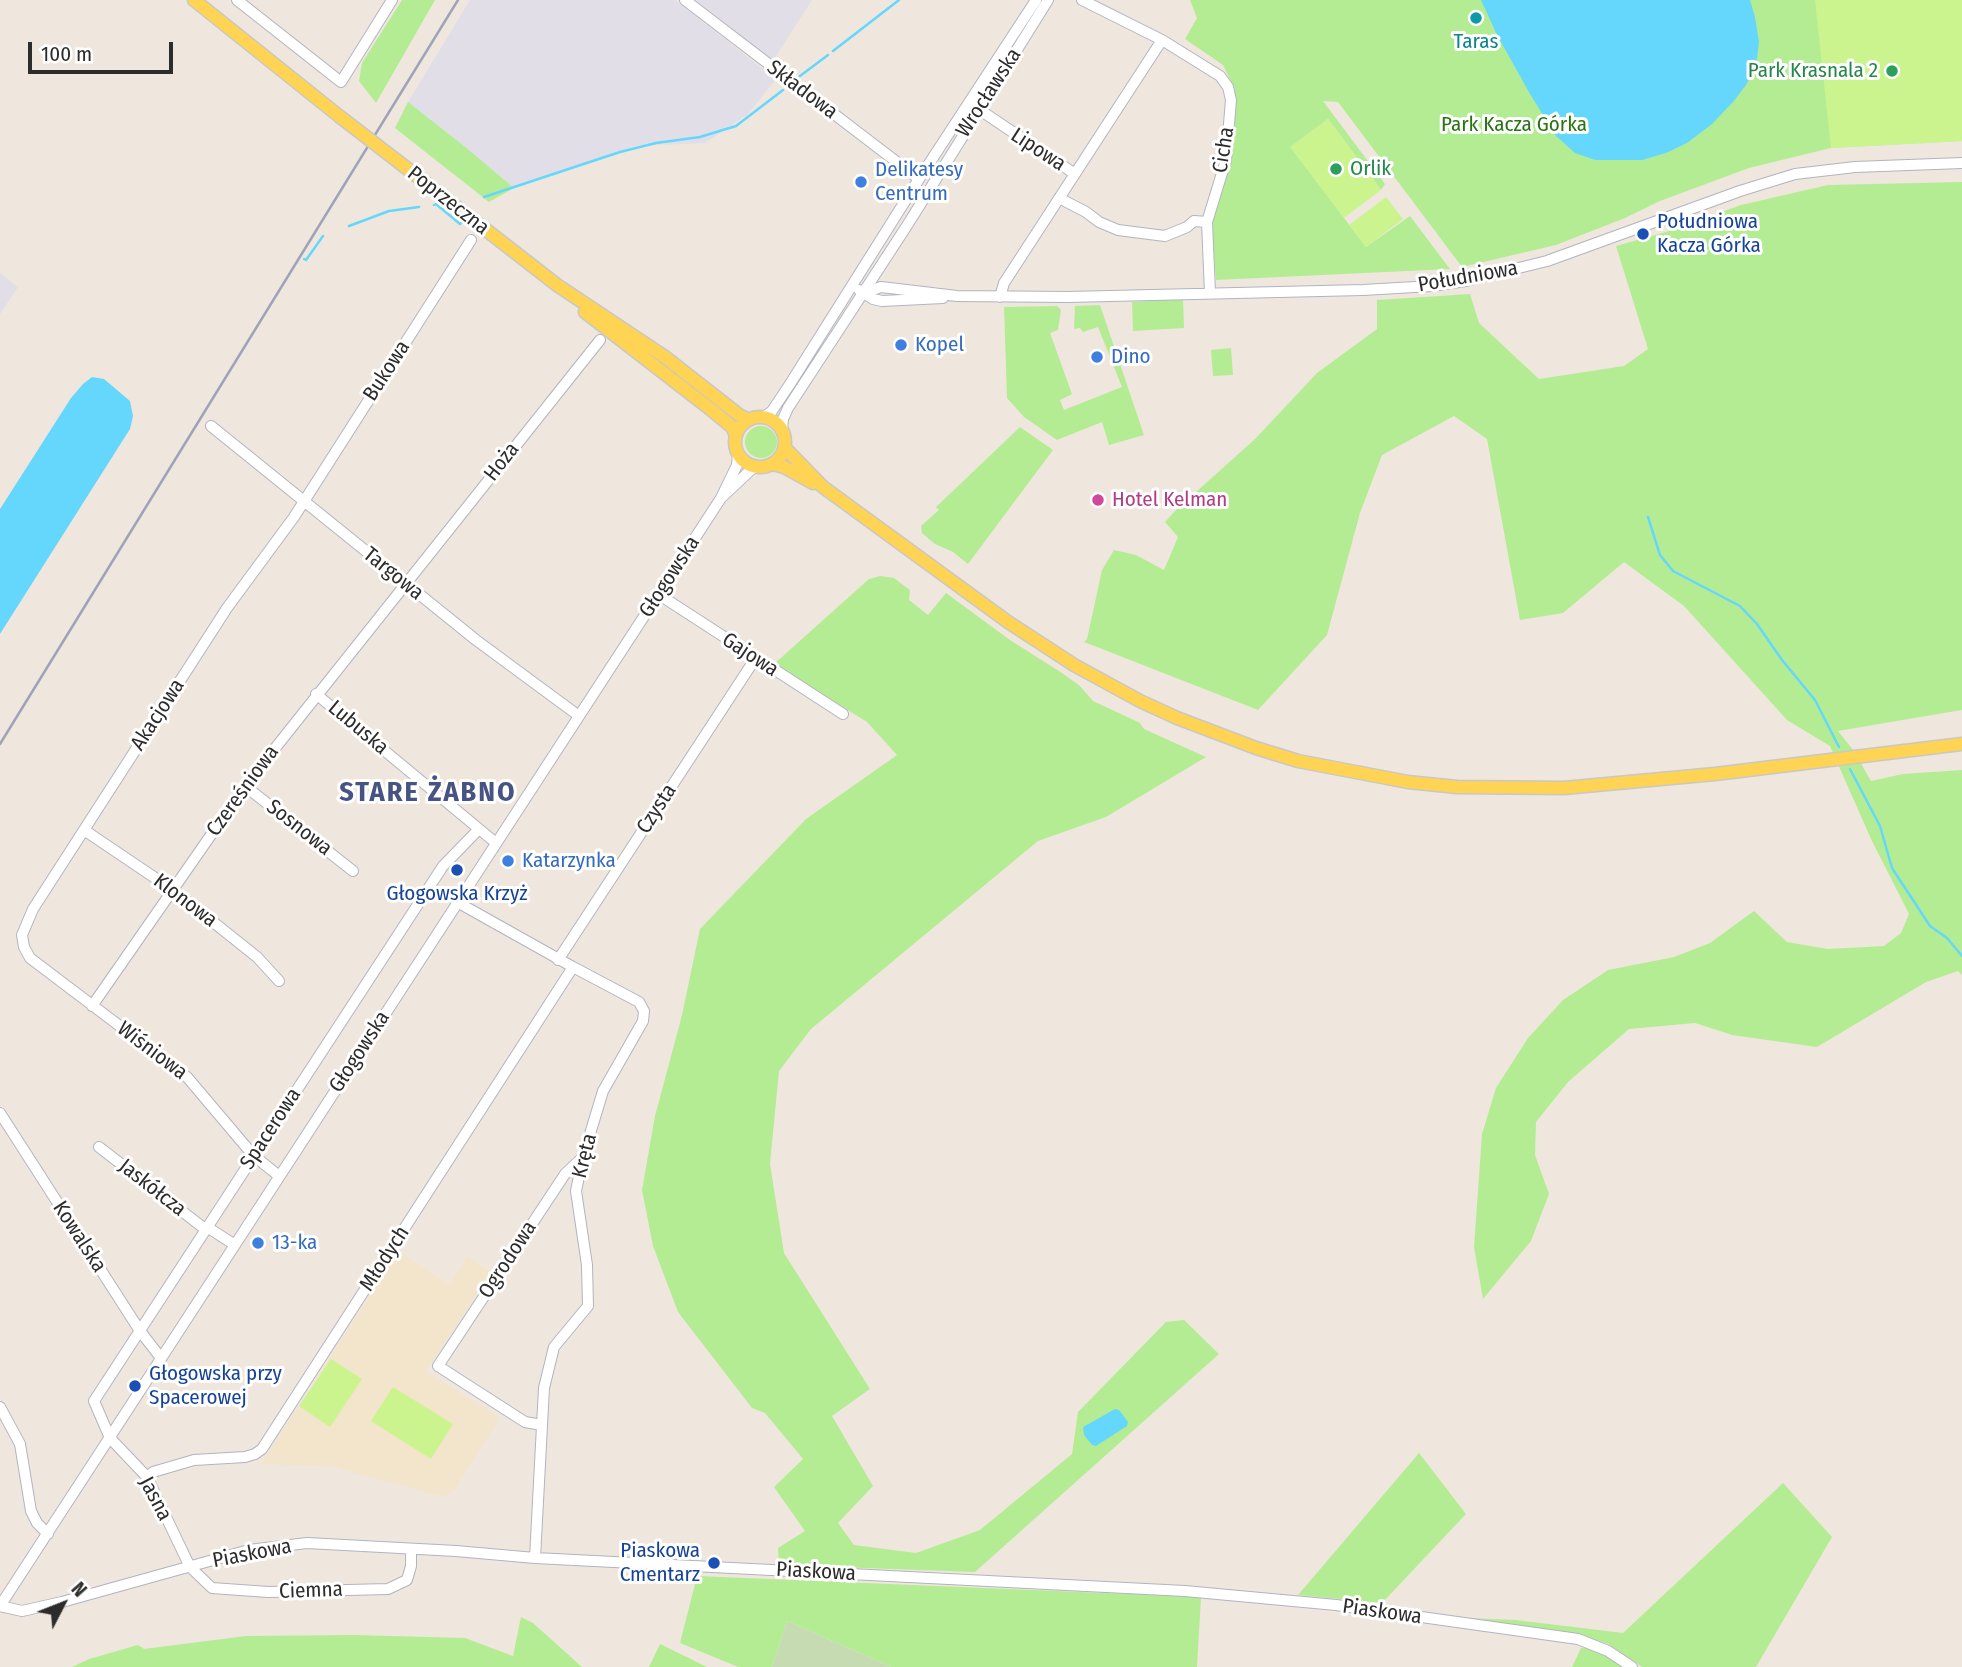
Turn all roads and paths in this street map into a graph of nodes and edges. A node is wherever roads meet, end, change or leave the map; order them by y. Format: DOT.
graph roads {
  1 [pos="194,0"];
  2 [pos="237,0"];
  3 [pos="392,0"];
  4 [pos="685,0"];
  5 [pos="1036,0"];
  6 [pos="1048,0"];
  7 [pos="1082,0"];
  8 [pos="1162,40"];
  9 [pos="974,107"];
  10 [pos="1962,163"];
  11 [pos="1075,174"];
  12 [pos="937,177"];
  13 [pos="919,179"];
  14 [pos="1059,198"];
  15 [pos="917,208"];
  16 [pos="1206,222"];
  17 [pos="471,240"];
  18 [pos="878,270"];
  19 [pos="557,285"];
  20 [pos="853,286"];
  21 [pos="885,287"];
  22 [pos="864,293"];
  23 [pos="1209,293"];
  24 [pos="957,296"];
  25 [pos="1000,297"];
  26 [pos="600,340"];
  27 [pos="764,417"];
  28 [pos="749,420"];
  29 [pos="211,426"];
  30 [pos="782,429"];
  31 [pos="736,435"];
  32 [pos="785,448"];
  33 [pos="738,454"];
  34 [pos="773,464"];
  35 [pos="754,467"];
  36 [pos="823,487"];
  37 [pos="721,498"];
  38 [pos="304,501"];
  39 [pos="405,584"];
  40 [pos="658,594"];
  41 [pos="755,659"];
  42 [pos="316,694"];
  43 [pos="843,714"];
  44 [pos="579,716"];
  45 [pos="1962,744"];
  46 [pos="245,786"];
  47 [pos="479,829"];
  48 [pos="84,830"];
  49 [pos="496,843"];
  50 [pos="353,871"];
  51 [pos="173,890"];
  52 [pos="457,902"];
  53 [pos="22,935"];
  54 [pos="558,960"];
  55 [pos="573,967"];
  56 [pos="279,981"];
  57 [pos="92,1006"];
  58 [pos="0,1114"];
  59 [pos="5,1130"];
  60 [pos="99,1147"];
  61 [pos="253,1155"];
  62 [pos="583,1157"];
  63 [pos="279,1176"];
  64 [pos="206,1228"];
  65 [pos="235,1245"];
  66 [pos="140,1331"];
  67 [pos="161,1358"];
  68 [pos="0,1407"];
  69 [pos="542,1424"];
  70 [pos="110,1438"];
  71 [pos="147,1477"];
  72 [pos="48,1534"];
  73 [pos="411,1549"];
  74 [pos="535,1558"];
  75 [pos="190,1567"];
  76 [pos="0,1606"];
  77 [pos="1632,1667"];
  1 -- 19 [label="main road, Poprzeczna, bridge"];
  2 -- 3 [label="street"];
  4 -- 13 [label="street, Składowa"];
  5 -- 9 [label="street, Wrocławska"];
  6 -- 9 [label="street, Wrocławska"];
  7 -- 8 [label="street, Cicha"];
  8 -- 11 [label="street"];
  8 -- 16 [label="street, Cicha"];
  9 -- 11 [label="street, Lipowa"];
  9 -- 12 [label="street, Wrocławska"];
  9 -- 13 [label="street, Wrocławska"];
  10 -- 23 [label="street, Południowa"];
  11 -- 14 [label="street, Lipowa"];
  12 -- 13 [label="street"];
  12 -- 15 [label="street, Wrocławska"];
  13 -- 15 [label="street"];
  13 -- 20 [label="street, Wrocławska"];
  14 -- 16 [label="street, Lipowa"];
  14 -- 25 [label="street, Lipowa"];
  15 -- 18 [label="street, Wrocławska"];
  16 -- 23 [label="street, Cicha"];
  17 -- 38 [label="street, Bukowa"];
  18 -- 21 [label="street"];
  18 -- 22 [label="street, Wrocławska"];
  19 -- 28 [label="main road, Poprzeczna"];
  19 -- 31 [label="main road, Poprzeczna"];
  20 -- 22 [label="street, Południowa"];
  20 -- 27 [label="street"];
  21 -- 22 [label="street, Południowa"];
  21 -- 24 [label="street, Południowa"];
  22 -- 24 [label="street, Południowa"];
  22 -- 30 [label="street"];
  23 -- 25 [label="street, Południowa"];
  24 -- 25 [label="street, Południowa"];
  26 -- 39 [label="street, Hoża"];
  27 -- 28 [label="main road"];
  27 -- 30 [label="main road"];
  28 -- 31 [label="main road"];
  29 -- 38 [label="street, Targowa"];
  30 -- 32 [label="main road"];
  31 -- 33 [label="main road"];
  32 -- 34 [label="main road"];
  32 -- 36 [label="main road"];
  33 -- 35 [label="main road"];
  33 -- 37 [label="street, Głogowska"];
  34 -- 35 [label="main road"];
  34 -- 36 [label="main road"];
  35 -- 37 [label="street, Głogowska"];
  36 -- 45 [label="main road"];
  37 -- 40 [label="street, Głogowska"];
  38 -- 39 [label="street, Targowa"];
  38 -- 48 [label="street, Akacjowa"];
  39 -- 42 [label="street, Czereśniowa"];
  39 -- 44 [label="street, Targowa"];
  40 -- 41 [label="street, Gajowa"];
  40 -- 44 [label="street, Głogowska"];
  41 -- 43 [label="street, Gajowa"];
  41 -- 54 [label="street, Czysta"];
  42 -- 46 [label="street, Czereśniowa"];
  42 -- 47 [label="street, Lubuska"];
  44 -- 49 [label="street, Głogowska"];
  46 -- 50 [label="street, Sosnowa"];
  46 -- 51 [label="street, Czereśniowa"];
  47 -- 49 [label="street, Lubuska"];
  47 -- 61 [label="street, Spacerowa"];
  48 -- 51 [label="street, Klonowa"];
  48 -- 53 [label="street, Akacjowa"];
  49 -- 52 [label="street, Głogowska"];
  51 -- 56 [label="street, Klonowa"];
  51 -- 57 [label="street, Czereśniowa"];
  52 -- 54 [label="street, Kręta"];
  52 -- 63 [label="street, Głogowska"];
  53 -- 57 [label="street, Wiśniowa"];
  54 -- 55 [label="street, Kręta"];
  55 -- 62 [label="street, Kręta"];
  55 -- 71 [label="street, Młodych"];
  57 -- 61 [label="street, Wiśniowa"];
  58 -- 59 [label="street, Kowalska"];
  59 -- 66 [label="street, Kowalska"];
  60 -- 64 [label="street, Jaskółcza"];
  61 -- 63 [label="street, Wiśniowa"];
  61 -- 64 [label="street, Spacerowa"];
  62 -- 69 [label="street, Kręta"];
  62 -- 69 [label="street, Ogrodowa"];
  63 -- 65 [label="street, Głogowska"];
  64 -- 65 [label="street, Jaskółcza"];
  64 -- 66 [label="street, Spacerowa"];
  65 -- 67 [label="street, Głogowska"];
  66 -- 67 [label="street, Kowalska"];
  66 -- 70 [label="street, Spacerowa"];
  67 -- 70 [label="street, Głogowska"];
  68 -- 72 [label="street"];
  69 -- 74 [label="street, Kręta"];
  70 -- 71 [label="street, Jasna"];
  70 -- 72 [label="street, Głogowska"];
  71 -- 75 [label="street, Jasna"];
  72 -- 76 [label="street, Głogowska"];
  73 -- 74 [label="street, Piaskowa"];
  73 -- 75 [label="street, Piaskowa"];
  73 -- 75 [label="street, Ciemna"];
  74 -- 77 [label="street, Piaskowa"];
  75 -- 76 [label="street, Piaskowa"];
}
